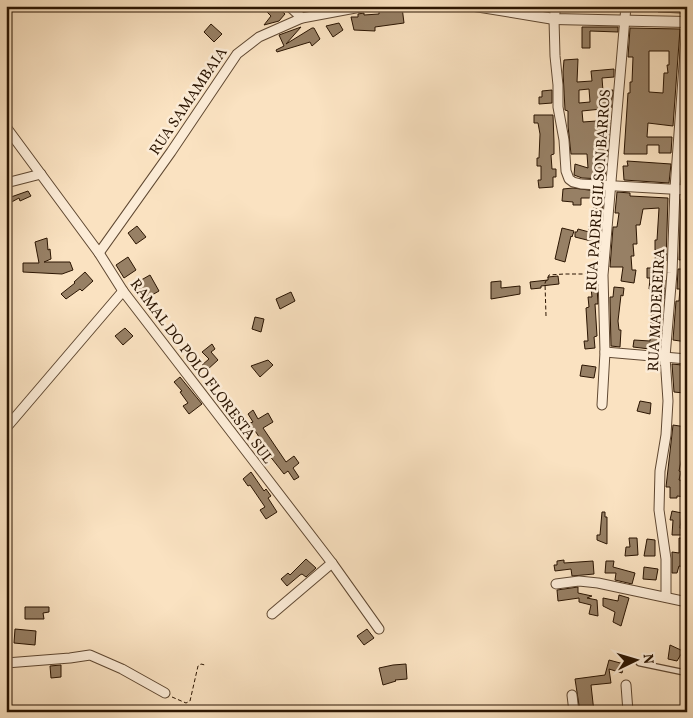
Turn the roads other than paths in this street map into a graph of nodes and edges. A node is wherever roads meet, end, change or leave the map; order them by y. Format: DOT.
graph roads {
  1 [pos="289,6"];
  2 [pos="366,6"];
  3 [pos="475,6"];
  4 [pos="556,6"];
  5 [pos="626,6"];
  6 [pos="511,9"];
  7 [pos="302,18"];
  8 [pos="554,18"];
  9 [pos="625,21"];
  10 [pos="687,23"];
  11 [pos="6,127"];
  12 [pos="41,174"];
  13 [pos="6,183"];
  14 [pos="612,185"];
  15 [pos="675,188"];
  16 [pos="687,190"];
  17 [pos="99,253"];
  18 [pos="123,292"];
  19 [pos="605,352"];
  20 [pos="665,357"];
  21 [pos="687,359"];
  22 [pos="602,405"];
  23 [pos="6,428"];
  24 [pos="332,563"];
  25 [pos="556,584"];
  26 [pos="666,597"];
  27 [pos="687,602"];
  28 [pos="272,614"];
  29 [pos="379,629"];
  30 [pos="6,663"];
  31 [pos="639,663"];
  32 [pos="687,673"];
  33 [pos="626,685"];
  34 [pos="165,693"];
  35 [pos="572,696"];
  36 [pos="574,712"];
  37 [pos="628,712"];
  1 -- 7 [label="street"];
  2 -- 7 [label="street, RUA SAMAMBAIA"];
  3 -- 6 [label="street"];
  4 -- 8 [label="street"];
  5 -- 9 [label="street, RUA PADRE GILSON BARROS"];
  6 -- 8 [label="street"];
  7 -- 17 [label="street, RUA SAMAMBAIA"];
  8 -- 9 [label="street"];
  8 -- 14 [label="street"];
  9 -- 10 [label="street"];
  9 -- 14 [label="street, RUA PADRE GILSON BARROS"];
  10 -- 15 [label="street, RUA MADEREIRA"];
  11 -- 12 [label="street, RAMAL DO POLO FLORESTA SUL"];
  12 -- 13 [label="street"];
  12 -- 17 [label="street, RAMAL DO POLO FLORESTA SUL"];
  14 -- 15 [label="street"];
  14 -- 19 [label="street, RUA PADRE GILSON BARROS"];
  15 -- 16 [label="street"];
  15 -- 20 [label="street, RUA MADEREIRA"];
  17 -- 18 [label="street, RAMAL DO POLO FLORESTA SUL"];
  18 -- 23 [label="street"];
  18 -- 24 [label="street, RAMAL DO POLO FLORESTA SUL"];
  19 -- 20 [label="street"];
  19 -- 22 [label="street, RUA PADRE GILSON BARROS"];
  20 -- 21 [label="street"];
  20 -- 26 [label="street, RUA MADEREIRA"];
  24 -- 28 [label="street"];
  24 -- 29 [label="street, RAMAL DO POLO FLORESTA SUL"];
  25 -- 26 [label="street"];
  26 -- 27 [label="street"];
  30 -- 34 [label="street"];
  31 -- 32 [label="lane"];
  33 -- 37 [label="street"];
  35 -- 36 [label="street"];
}
